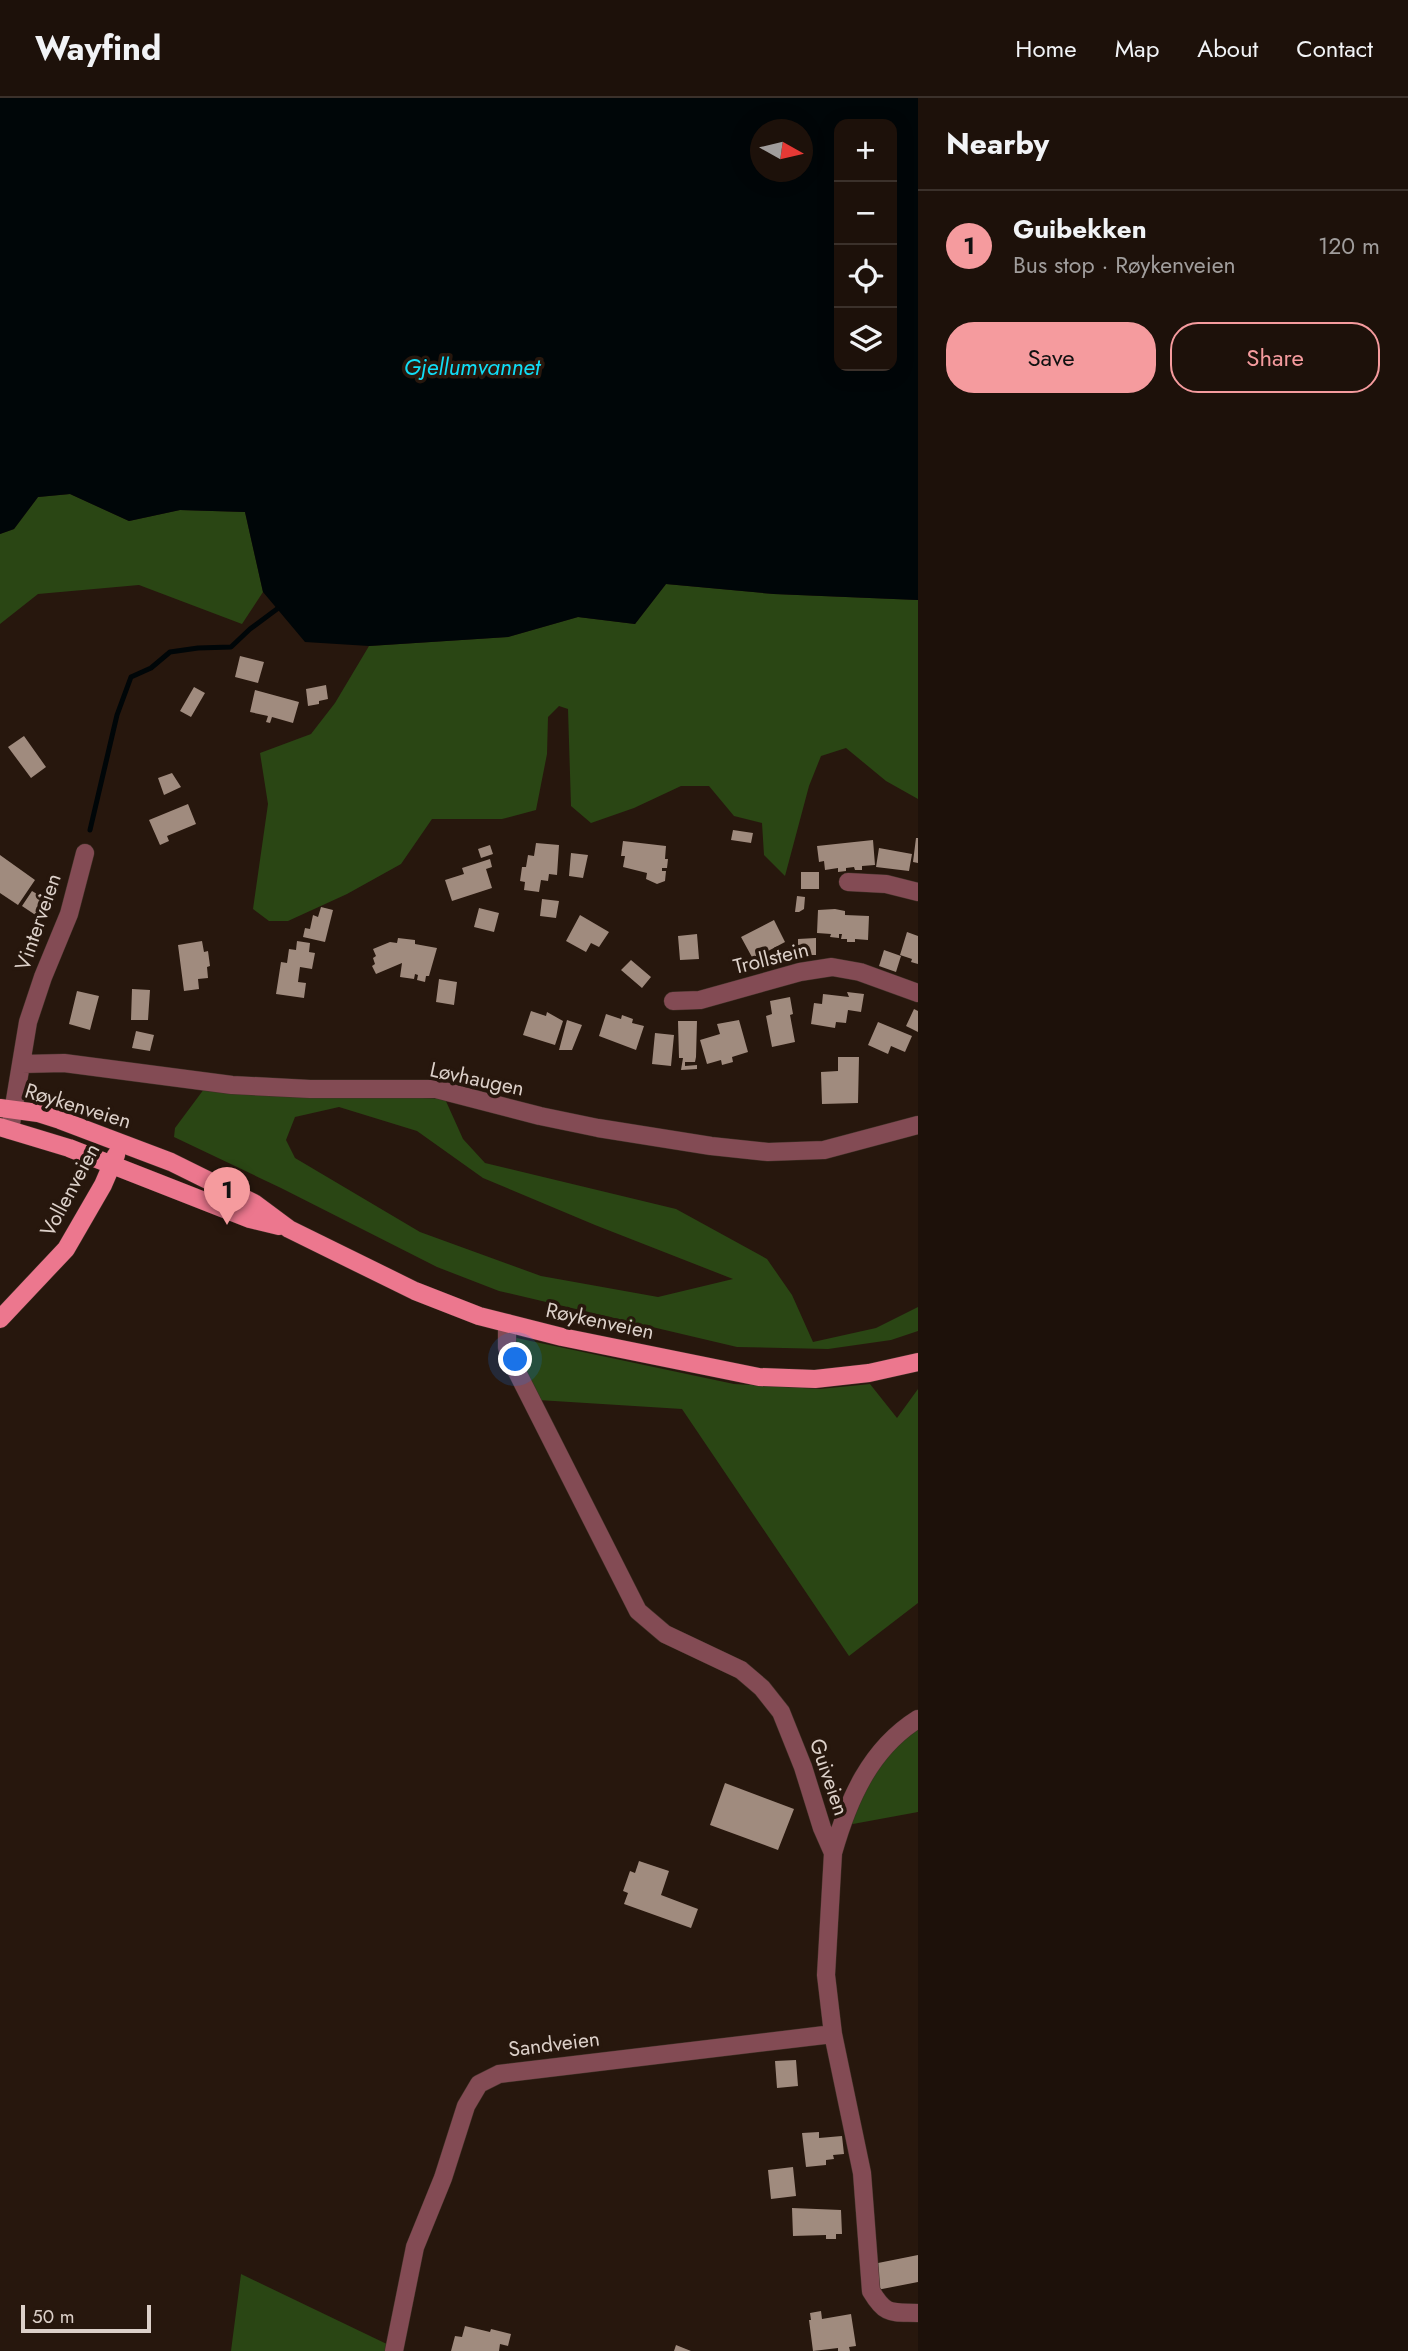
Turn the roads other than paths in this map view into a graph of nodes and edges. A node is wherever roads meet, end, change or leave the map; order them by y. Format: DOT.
graph roads {
  1 [pos="85,853"];
  2 [pos="848,882"];
  3 [pos="918,892"];
  4 [pos="918,993"];
  5 [pos="673,1001"];
  6 [pos="22,1064"];
  7 [pos="7,1108"];
  8 [pos="918,1125"];
  9 [pos="5,1129"];
  10 [pos="121,1142"];
  11 [pos="113,1164"];
  12 [pos="289,1229"];
  13 [pos="0,1319"];
  14 [pos="507,1323"];
  15 [pos="918,1362"];
  16 [pos="918,1719"];
  17 [pos="833,1853"];
  18 [pos="833,2034"];
  19 [pos="918,2313"];
  20 [pos="394,2351"];
  1 -- 6 [label="street, Vinterveien"];
  2 -- 3 [label="street"];
  4 -- 5 [label="street, Trollstein"];
  6 -- 7 [label="street, Vinterveien"];
  6 -- 8 [label="street, Løvhaugen"];
  7 -- 9 [label="street, Vinterveien"];
  7 -- 10 [label="main road, Røykenveien"];
  9 -- 11 [label="main road, Røykenveien"];
  10 -- 11 [label="main road, Vollenveien"];
  10 -- 12 [label="main road, Røykenveien"];
  11 -- 12 [label="main road, Røykenveien"];
  11 -- 13 [label="main road, Vollenveien"];
  12 -- 14 [label="main road, Røykenveien"];
  14 -- 15 [label="main road, Røykenveien"];
  14 -- 17 [label="street, Guiveien"];
  16 -- 17 [label="street"];
  17 -- 18 [label="street, Guiveien"];
  18 -- 19 [label="street, Guiveien"];
  18 -- 20 [label="street, Sandveien"];
}
